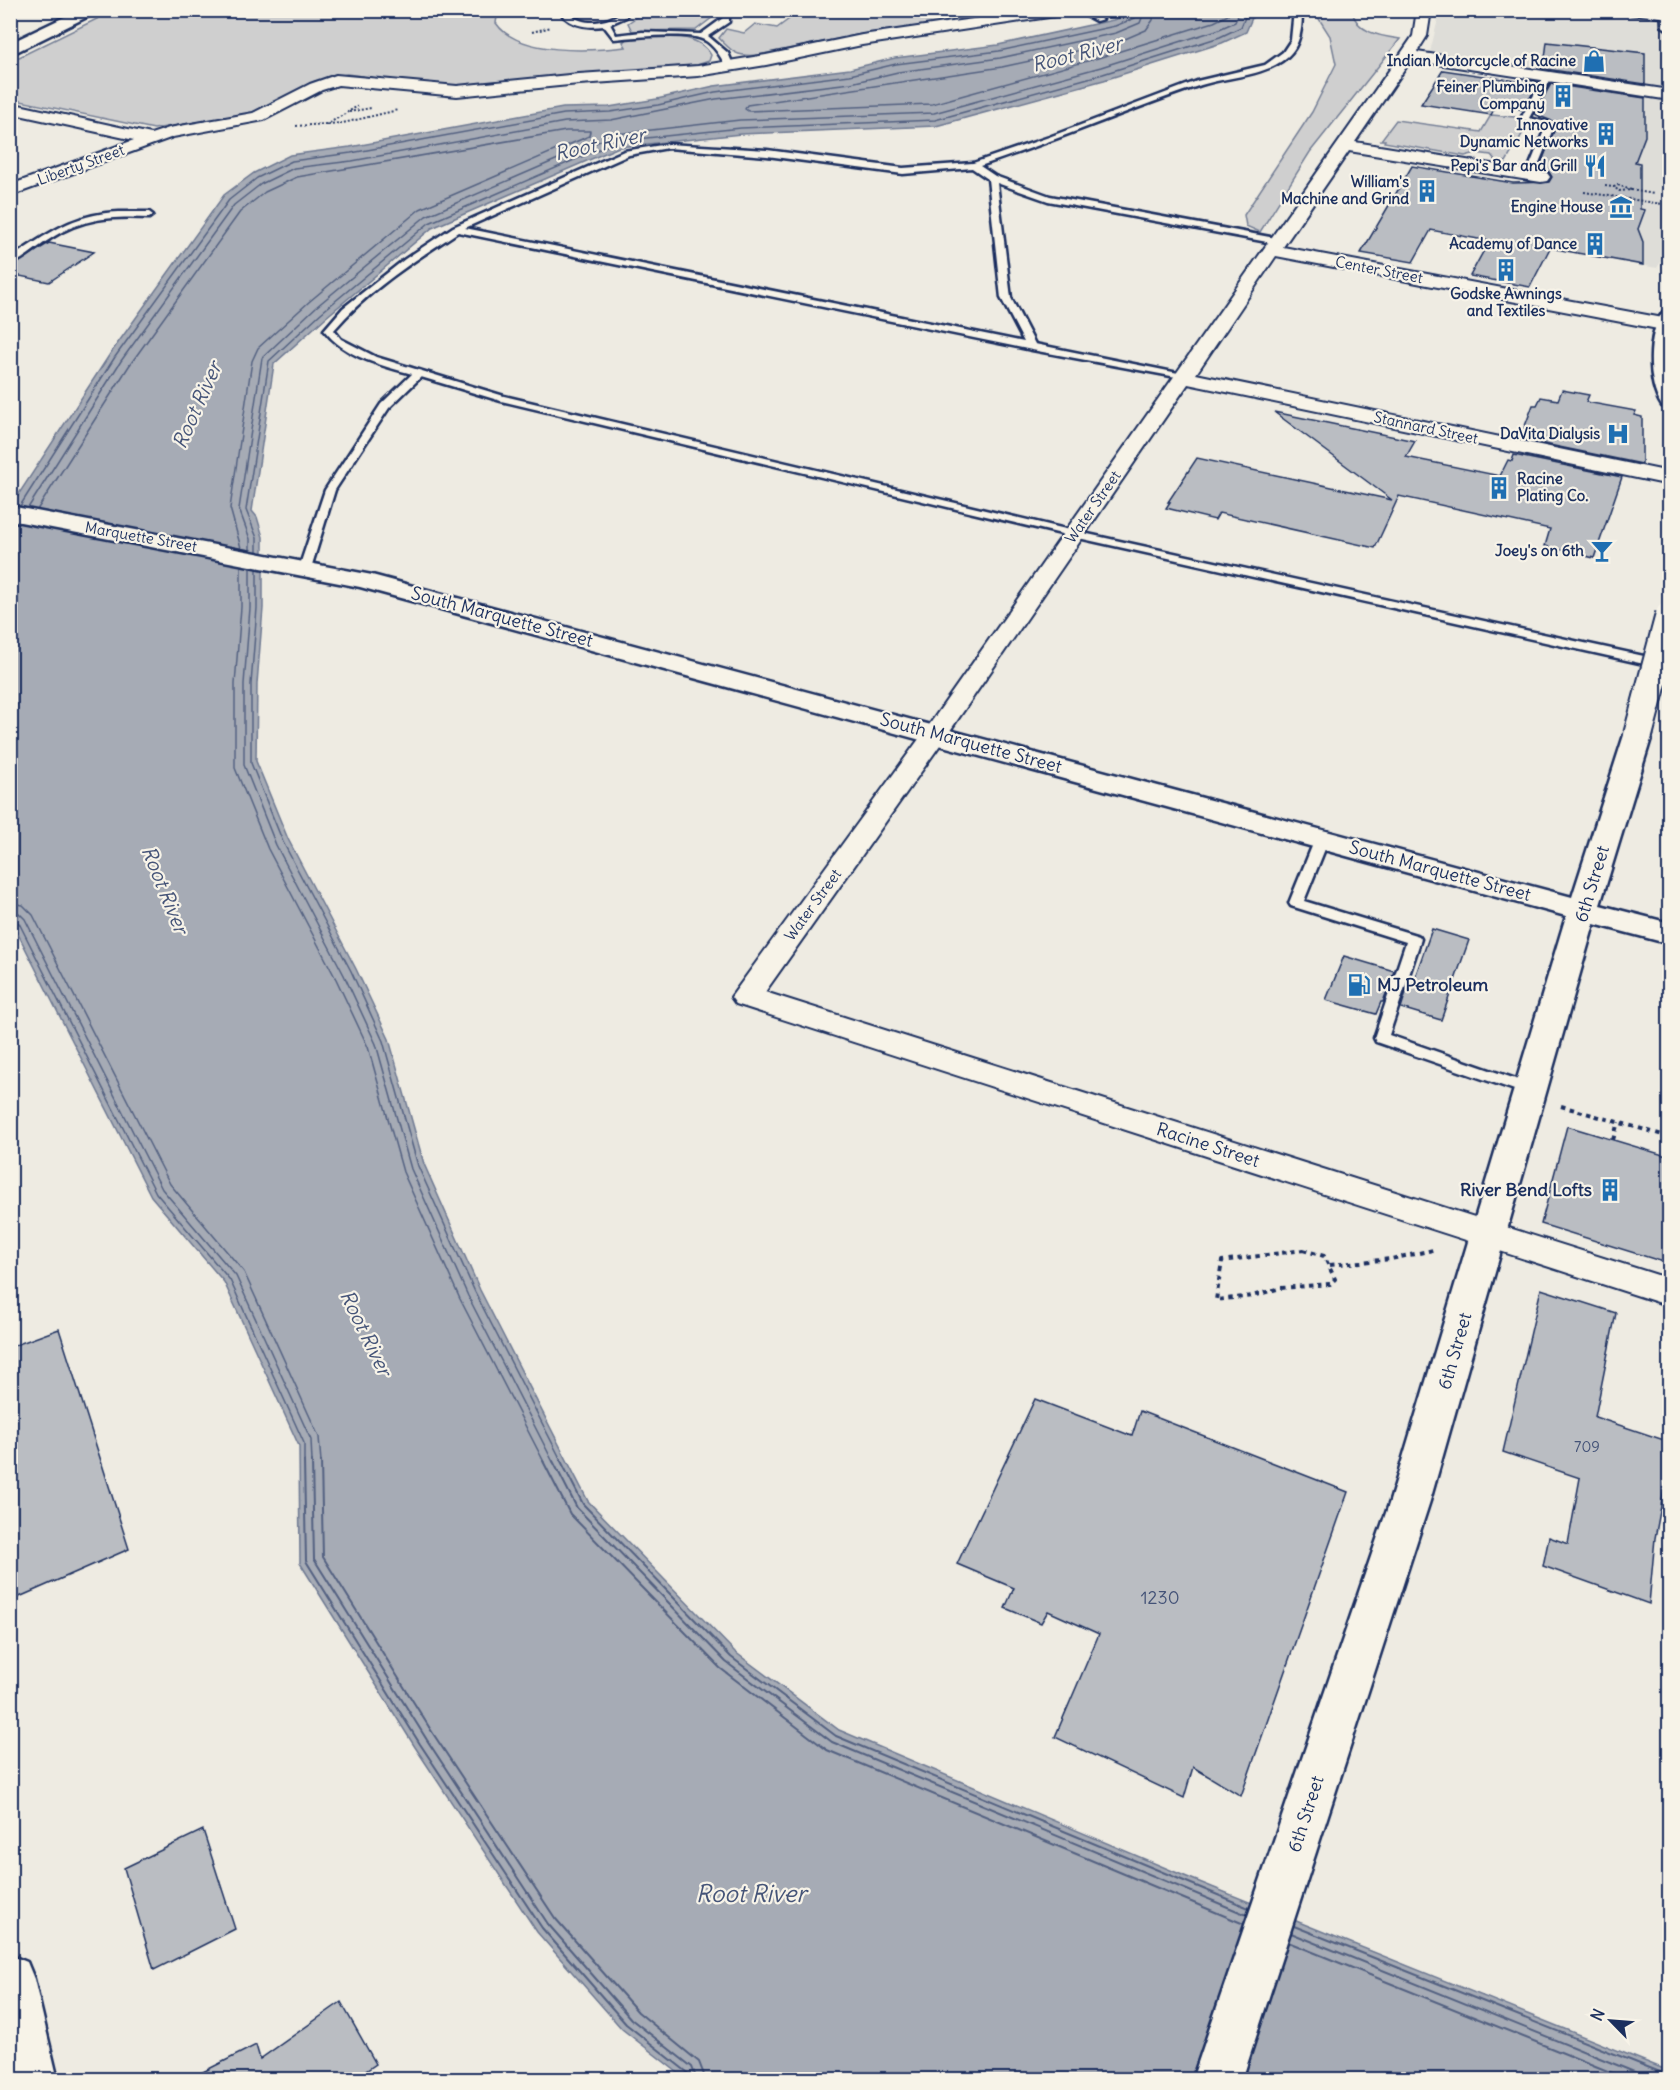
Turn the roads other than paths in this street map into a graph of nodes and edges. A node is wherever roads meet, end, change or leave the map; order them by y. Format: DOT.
graph roads {
  1 [pos="93,10"];
  2 [pos="570,10"];
  3 [pos="623,10"];
  4 [pos="1069,10"];
  5 [pos="1078,10"];
  6 [pos="1298,10"];
  7 [pos="1424,10"];
  8 [pos="1631,10"];
  9 [pos="1669,13"];
  10 [pos="1099,19"];
  11 [pos="726,20"];
  12 [pos="606,23"];
  13 [pos="1670,26"];
  14 [pos="703,36"];
  15 [pos="10,50"];
  16 [pos="1407,55"];
  17 [pos="730,67"];
  18 [pos="1548,77"];
  19 [pos="1670,95"];
  20 [pos="10,108"];
  21 [pos="152,139"];
  22 [pos="1345,145"];
  23 [pos="974,165"];
  24 [pos="1535,176"];
  25 [pos="992,178"];
  26 [pos="10,191"];
  27 [pos="148,215"];
  28 [pos="456,230"];
  29 [pos="1275,245"];
  30 [pos="10,262"];
  31 [pos="1666,320"];
  32 [pos="1032,347"];
  33 [pos="419,373"];
  34 [pos="1183,377"];
  35 [pos="1670,401"];
  36 [pos="1670,479"];
  37 [pos="10,513"];
  38 [pos="1074,534"];
  39 [pos="272,561"];
  40 [pos="305,568"];
  41 [pos="1670,615"];
  42 [pos="1670,666"];
  43 [pos="936,734"];
  44 [pos="1322,839"];
  45 [pos="1583,910"];
  46 [pos="1670,934"];
  47 [pos="746,997"];
  48 [pos="1530,1094"];
  49 [pos="1489,1235"];
  50 [pos="1670,1293"];
  51 [pos="10,1979"];
  52 [pos="33,2079"];
  53 [pos="1218,2079"];
  1 -- 15 [label="street"];
  2 -- 12 [label="lane"];
  3 -- 12 [label="lane"];
  4 -- 17 [label="street, Liberty Street"];
  5 -- 10 [label="lane"];
  6 -- 23 [label="lane"];
  7 -- 16 [label="street, Water Street"];
  8 -- 9 [label="street"];
  9 -- 13 [label="street"];
  11 -- 14 [label="lane"];
  12 -- 14 [label="lane"];
  14 -- 17 [label="lane"];
  16 -- 18 [label="street"];
  16 -- 22 [label="street, Water Street"];
  17 -- 21 [label="street, Liberty Street"];
  18 -- 19 [label="street"];
  18 -- 24 [label="lane"];
  20 -- 21 [label="street"];
  21 -- 26 [label="street, Liberty Street"];
  22 -- 24 [label="street"];
  22 -- 29 [label="street, Water Street"];
  23 -- 25 [label="lane"];
  23 -- 28 [label="lane"];
  25 -- 29 [label="lane"];
  25 -- 32 [label="lane"];
  27 -- 30 [label="lane"];
  28 -- 32 [label="lane"];
  28 -- 33 [label="lane"];
  29 -- 31 [label="street, Center Street"];
  29 -- 34 [label="street, Water Street"];
  31 -- 35 [label="street"];
  32 -- 34 [label="lane"];
  33 -- 38 [label="lane"];
  33 -- 40 [label="lane"];
  34 -- 36 [label="street, Stannard Street"];
  34 -- 38 [label="street, Water Street"];
  37 -- 39 [label="street, Marquette Street"];
  38 -- 42 [label="lane"];
  38 -- 43 [label="street, Water Street"];
  39 -- 40 [label="street, South Marquette Street"];
  40 -- 43 [label="street, South Marquette Street"];
  41 -- 45 [label="street, 6th Street, bridge"];
  43 -- 44 [label="street, South Marquette Street"];
  43 -- 47 [label="street, Water Street"];
  44 -- 45 [label="street, South Marquette Street"];
  44 -- 48 [label="lane"];
  45 -- 46 [label="street, South Marquette Street"];
  45 -- 48 [label="street, 6th Street"];
  47 -- 49 [label="street, Racine Street"];
  48 -- 49 [label="street, 6th Street"];
  49 -- 50 [label="street, Racine Street"];
  49 -- 53 [label="street, 6th Street"];
  51 -- 52 [label="street"];
}
